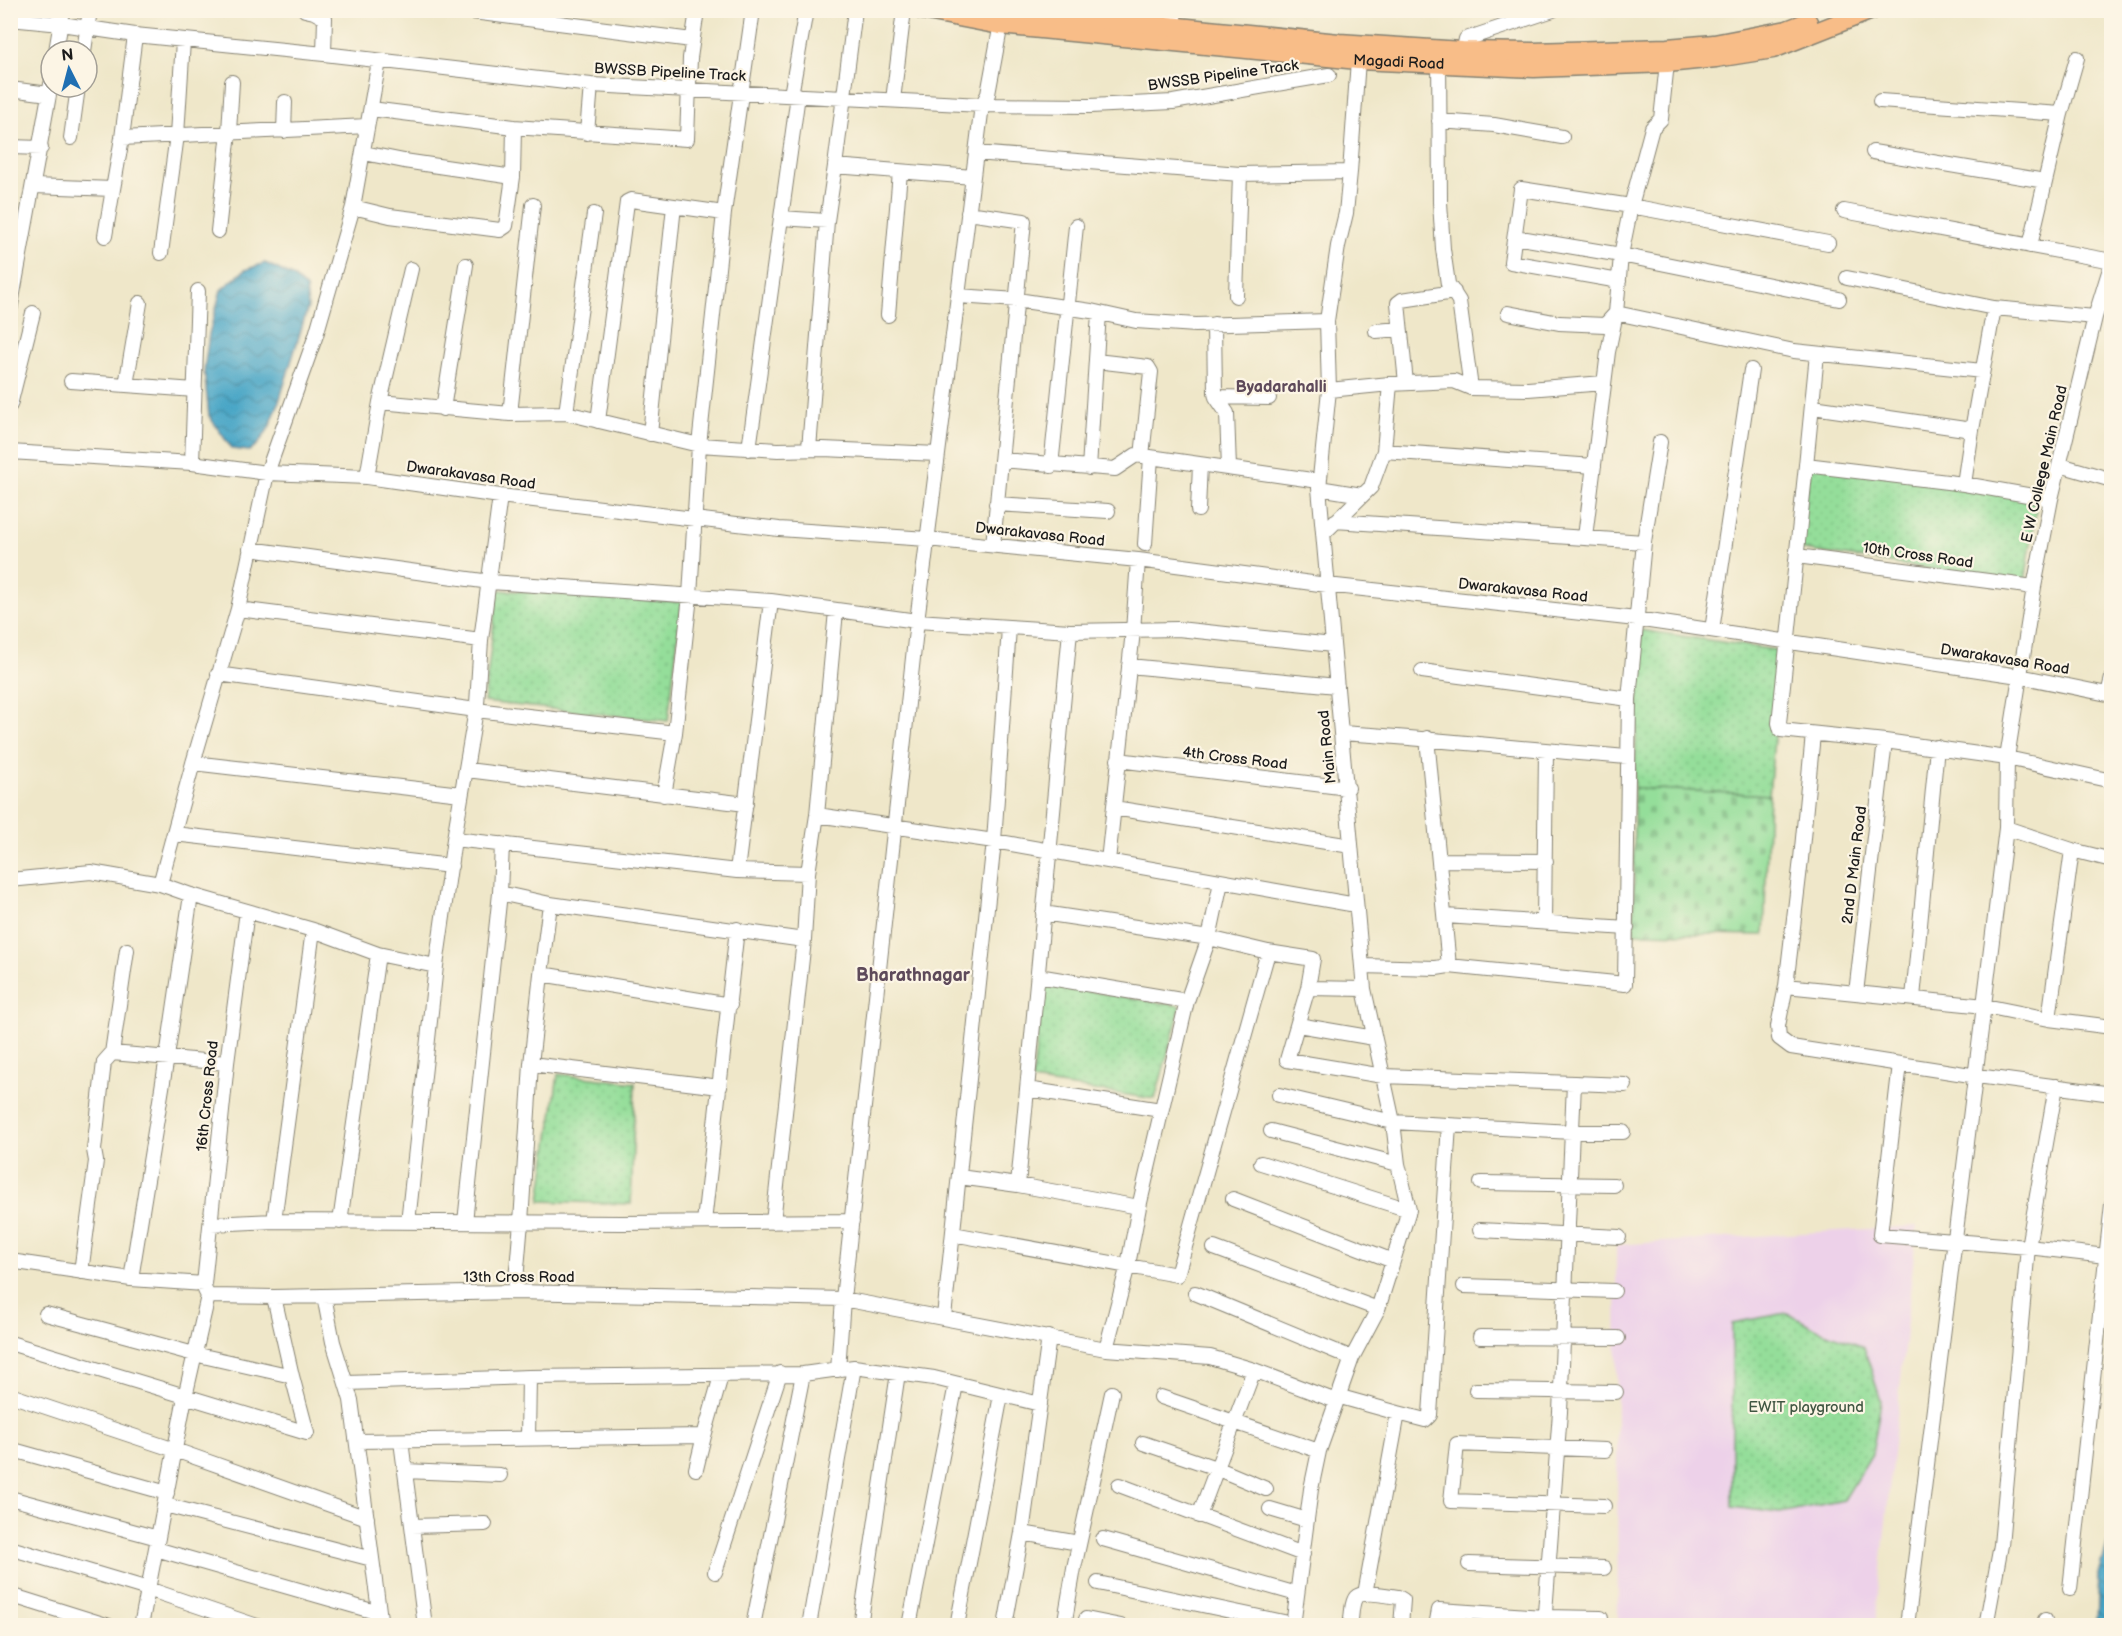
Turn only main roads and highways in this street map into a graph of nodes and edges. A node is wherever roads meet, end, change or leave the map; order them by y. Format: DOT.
graph roads {
  1 [pos="922,10"];
  2 [pos="1838,10"];
  3 [pos="1872,10"];
  4 [pos="1004,16"];
  5 [pos="1174,19"];
  6 [pos="1439,57"];
  7 [pos="1462,58"];
  1 -- 4 [label="main road, Magadi Road"];
  2 -- 7 [label="main road, Magadi Road"];
  3 -- 7 [label="main road, Magadi Road"];
  4 -- 5 [label="main road, Magadi Road"];
  4 -- 6 [label="main road, Magadi Road"];
  5 -- 6 [label="main road, Magadi Road"];
  6 -- 7 [label="main road, Magadi Road"];
}
